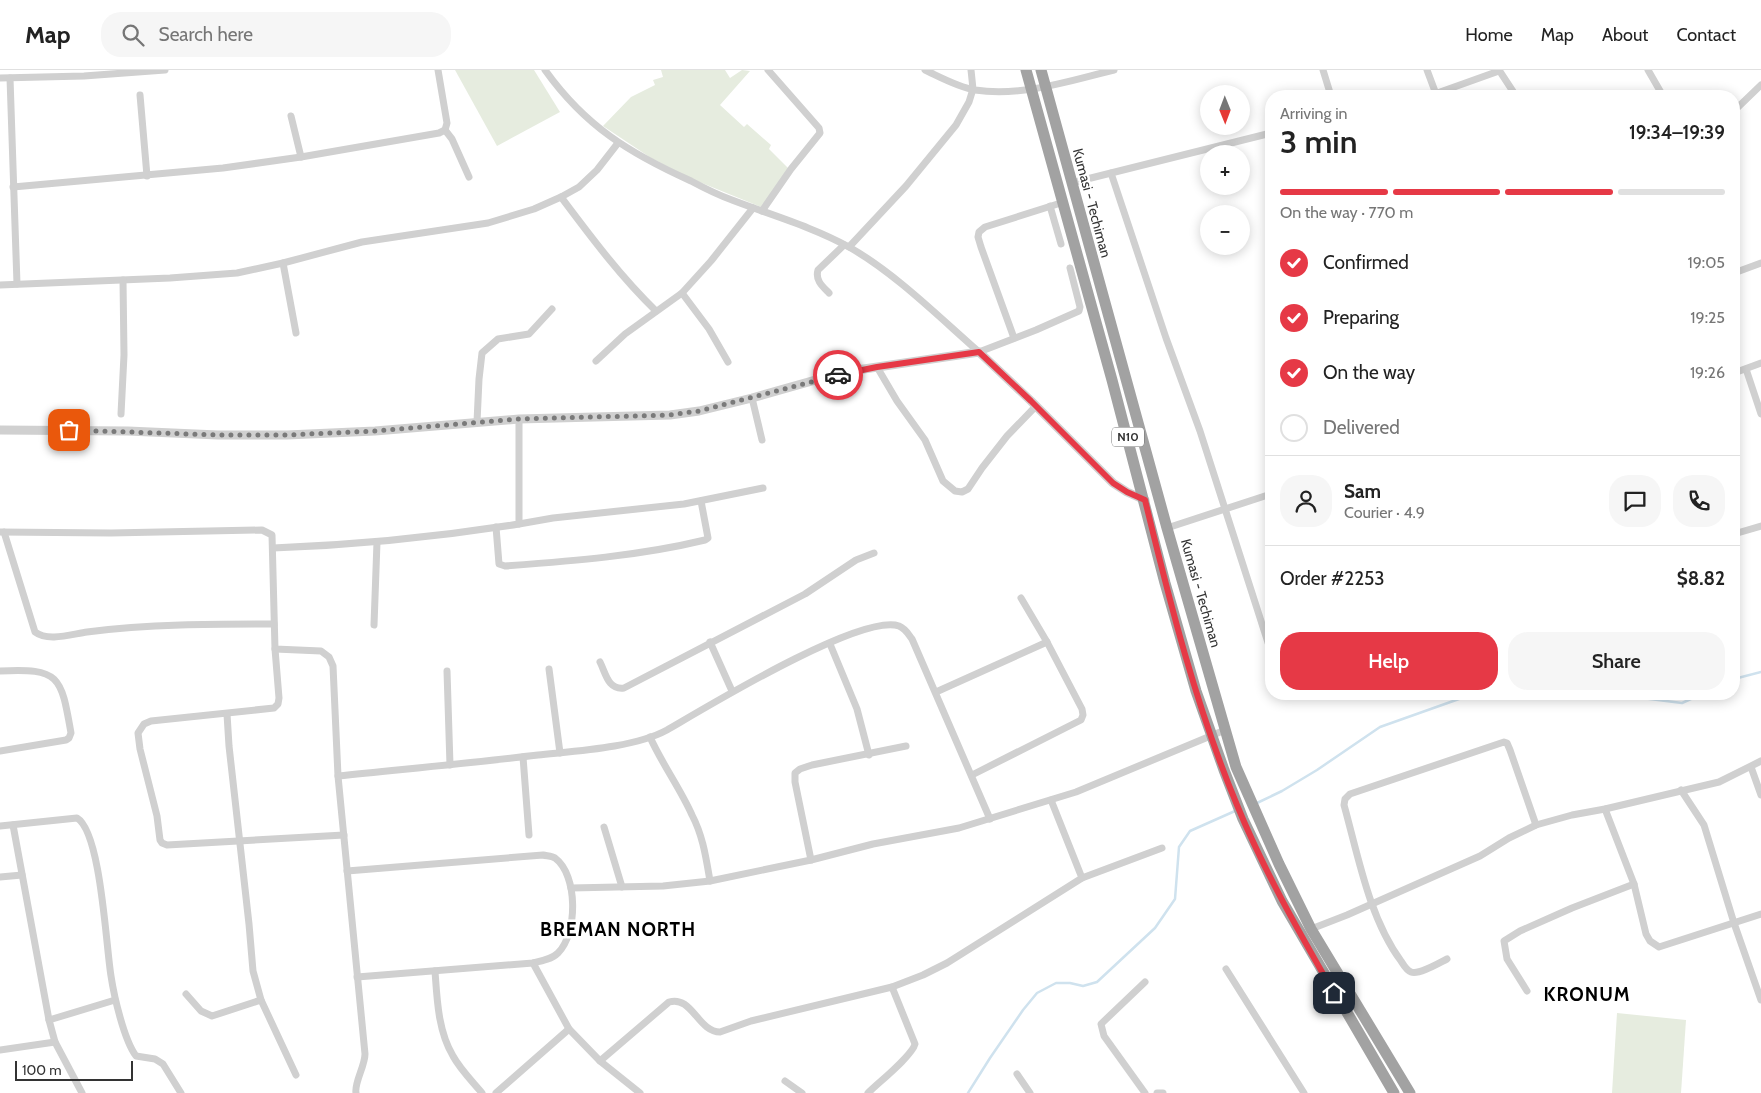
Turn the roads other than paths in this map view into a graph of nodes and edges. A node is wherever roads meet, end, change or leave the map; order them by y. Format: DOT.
graph roads {
  1 [pos="165,70"];
  2 [pos="438,70"];
  3 [pos="545,70"];
  4 [pos="768,70"];
  5 [pos="925,70"];
  6 [pos="971,70"];
  7 [pos="1026,70"];
  8 [pos="1041,70"];
  9 [pos="1114,70"];
  10 [pos="1323,70"];
  11 [pos="1427,70"];
  12 [pos="1648,70"];
  13 [pos="1499,71"];
  14 [pos="83,73"];
  15 [pos="0,78"];
  16 [pos="10,78"];
  17 [pos="1761,84"];
  18 [pos="1045,87"];
  19 [pos="973,89"];
  20 [pos="1032,89"];
  21 [pos="1329,90"];
  22 [pos="1432,90"];
  23 [pos="1447,90"];
  24 [pos="1512,90"];
  25 [pos="1660,90"];
  26 [pos="140,95"];
  27 [pos="1740,105"];
  28 [pos="291,116"];
  29 [pos="445,130"];
  30 [pos="1265,134"];
  31 [pos="618,143"];
  32 [pos="302,157"];
  33 [pos="1111,173"];
  34 [pos="147,176"];
  35 [pos="469,177"];
  36 [pos="1071,183"];
  37 [pos="12,187"];
  38 [pos="562,197"];
  39 [pos="1064,202"];
  40 [pos="1050,206"];
  41 [pos="753,208"];
  42 [pos="762,212"];
  43 [pos="1060,244"];
  44 [pos="846,246"];
  45 [pos="283,263"];
  46 [pos="1761,263"];
  47 [pos="1070,268"];
  48 [pos="1740,271"];
  49 [pos="123,280"];
  50 [pos="17,284"];
  51 [pos="0,285"];
  52 [pos="682,293"];
  53 [pos="829,293"];
  54 [pos="552,308"];
  55 [pos="656,311"];
  56 [pos="296,333"];
  57 [pos="1014,338"];
  58 [pos="979,352"];
  59 [pos="596,361"];
  60 [pos="728,362"];
  61 [pos="1761,363"];
  62 [pos="877,367"];
  63 [pos="1746,369"];
  64 [pos="1740,371"];
  65 [pos="752,398"];
  66 [pos="1036,406"];
  67 [pos="121,414"];
  68 [pos="1761,414"];
  69 [pos="518,419"];
  70 [pos="477,422"];
  71 [pos="0,430"];
  72 [pos="762,440"];
  73 [pos="763,488"];
  74 [pos="1265,496"];
  75 [pos="1145,500"];
  76 [pos="701,502"];
  77 [pos="1224,509"];
  78 [pos="519,524"];
  79 [pos="1761,526"];
  80 [pos="496,527"];
  81 [pos="1167,528"];
  82 [pos="2,532"];
  83 [pos="1740,532"];
  84 [pos="377,542"];
  85 [pos="273,548"];
  86 [pos="874,553"];
  87 [pos="1021,598"];
  88 [pos="274,624"];
  89 [pos="374,625"];
  90 [pos="1265,634"];
  91 [pos="710,642"];
  92 [pos="1047,642"];
  93 [pos="830,644"];
  94 [pos="275,649"];
  95 [pos="600,662"];
  96 [pos="549,669"];
  97 [pos="0,671"];
  98 [pos="447,671"];
  99 [pos="732,691"];
  100 [pos="936,692"];
  101 [pos="227,714"];
  102 [pos="1225,730"];
  103 [pos="1211,735"];
  104 [pos="650,737"];
  105 [pos="906,746"];
  106 [pos="0,751"];
  107 [pos="560,753"];
  108 [pos="869,754"];
  109 [pos="523,757"];
  110 [pos="1761,761"];
  111 [pos="450,765"];
  112 [pos="1751,768"];
  113 [pos="972,775"];
  114 [pos="338,776"];
  115 [pos="1681,790"];
  116 [pos="1761,795"];
  117 [pos="1051,800"];
  118 [pos="1605,810"];
  119 [pos="990,819"];
  120 [pos="13,825"];
  121 [pos="1536,825"];
  122 [pos="0,826"];
  123 [pos="604,827"];
  124 [pos="344,835"];
  125 [pos="529,835"];
  126 [pos="240,840"];
  127 [pos="1162,848"];
  128 [pos="811,860"];
  129 [pos="347,871"];
  130 [pos="22,875"];
  131 [pos="0,877"];
  132 [pos="1082,878"];
  133 [pos="710,881"];
  134 [pos="1634,884"];
  135 [pos="622,887"];
  136 [pos="571,888"];
  137 [pos="1372,904"];
  138 [pos="1761,914"];
  139 [pos="1734,923"];
  140 [pos="1311,929"];
  141 [pos="1447,959"];
  142 [pos="533,963"];
  143 [pos="1226,969"];
  144 [pos="435,972"];
  145 [pos="357,977"];
  146 [pos="1145,982"];
  147 [pos="892,987"];
  148 [pos="1527,991"];
  149 [pos="186,994"];
  150 [pos="115,1000"];
  151 [pos="261,1000"];
  152 [pos="1761,1000"];
  153 [pos="49,1020"];
  154 [pos="569,1029"];
  155 [pos="55,1042"];
  156 [pos="0,1050"];
  157 [pos="600,1061"];
  158 [pos="296,1074"];
  159 [pos="1017,1074"];
  160 [pos="785,1081"];
  161 [pos="82,1093"];
  162 [pos="181,1093"];
  163 [pos="356,1093"];
  164 [pos="482,1093"];
  165 [pos="496,1093"];
  166 [pos="640,1093"];
  167 [pos="802,1093"];
  168 [pos="868,1093"];
  169 [pos="1030,1093"];
  170 [pos="1145,1093"];
  171 [pos="1157,1093"];
  172 [pos="1163,1093"];
  173 [pos="1304,1093"];
  174 [pos="1394,1093"];
  175 [pos="1410,1093"];
  1 -- 14 [label="street"];
  2 -- 29 [label="street"];
  3 -- 31 [label="street"];
  4 -- 42 [label="street"];
  5 -- 19 [label="street"];
  6 -- 19 [label="street"];
  7 -- 20 [label="highway, N10"];
  8 -- 18 [label="highway, Kumasi - Techiman / N10"];
  9 -- 18 [label="street"];
  10 -- 21 [label="street"];
  11 -- 22 [label="street"];
  12 -- 25 [label="street"];
  13 -- 23 [label="street"];
  13 -- 24 [label="street"];
  14 -- 16 [label="street"];
  15 -- 16 [label="street"];
  16 -- 37 [label="street"];
  17 -- 27 [label="street"];
  18 -- 20 [label="street"];
  18 -- 36 [label="highway, Kumasi - Techiman / N10"];
  19 -- 20 [label="street"];
  19 -- 44 [label="street"];
  20 -- 39 [label="highway, N10"];
  26 -- 34 [label="street"];
  28 -- 32 [label="street"];
  29 -- 32 [label="street"];
  29 -- 35 [label="street"];
  30 -- 33 [label="street"];
  31 -- 38 [label="street"];
  31 -- 41 [label="street"];
  32 -- 34 [label="street"];
  33 -- 36 [label="street"];
  33 -- 77 [label="street"];
  34 -- 37 [label="street"];
  36 -- 81 [label="highway, Kumasi - Techiman / N10"];
  37 -- 50 [label="street"];
  38 -- 45 [label="street"];
  38 -- 55 [label="street"];
  39 -- 40 [label="street"];
  39 -- 75 [label="highway, N10"];
  40 -- 43 [label="street"];
  40 -- 57 [label="street"];
  41 -- 42 [label="street"];
  41 -- 52 [label="street"];
  42 -- 44 [label="street"];
  44 -- 53 [label="street"];
  44 -- 58 [label="street"];
  45 -- 49 [label="street"];
  45 -- 56 [label="street"];
  46 -- 48 [label="street"];
  47 -- 57 [label="street"];
  49 -- 50 [label="street"];
  49 -- 67 [label="street"];
  50 -- 51 [label="street"];
  52 -- 55 [label="street"];
  52 -- 60 [label="street"];
  54 -- 70 [label="street"];
  55 -- 59 [label="street"];
  57 -- 58 [label="street"];
  58 -- 62 [label="street"];
  58 -- 66 [label="street"];
  61 -- 63 [label="street"];
  62 -- 65 [label="street"];
  62 -- 66 [label="street"];
  63 -- 64 [label="street"];
  63 -- 68 [label="street"];
  65 -- 69 [label="street"];
  65 -- 72 [label="street"];
  66 -- 75 [label="street"];
  69 -- 70 [label="street"];
  69 -- 78 [label="street"];
  70 -- 71 [label="street"];
  73 -- 76 [label="street"];
  74 -- 77 [label="street"];
  75 -- 103 [label="highway, N10"];
  76 -- 78 [label="street"];
  76 -- 80 [label="street"];
  77 -- 81 [label="street"];
  77 -- 90 [label="street"];
  78 -- 80 [label="street"];
  79 -- 83 [label="street"];
  80 -- 84 [label="street"];
  81 -- 102 [label="highway, Kumasi - Techiman / N10"];
  82 -- 85 [label="street"];
  82 -- 88 [label="street"];
  84 -- 85 [label="street"];
  84 -- 89 [label="street"];
  85 -- 88 [label="street"];
  86 -- 91 [label="street"];
  87 -- 92 [label="street"];
  88 -- 94 [label="street"];
  91 -- 95 [label="street"];
  91 -- 99 [label="street"];
  92 -- 100 [label="street"];
  92 -- 113 [label="street"];
  93 -- 99 [label="street"];
  93 -- 100 [label="street"];
  93 -- 108 [label="street"];
  94 -- 101 [label="street"];
  94 -- 114 [label="street"];
  96 -- 107 [label="street"];
  97 -- 106 [label="street"];
  98 -- 111 [label="street"];
  99 -- 104 [label="street"];
  100 -- 113 [label="street"];
  101 -- 126 [label="street"];
  101 -- 126 [label="street"];
  102 -- 103 [label="street"];
  102 -- 140 [label="highway, Kumasi - Techiman / N10"];
  103 -- 117 [label="street"];
  103 -- 174 [label="highway, N10"];
  104 -- 107 [label="street"];
  104 -- 133 [label="street"];
  105 -- 108 [label="street"];
  107 -- 109 [label="street"];
  108 -- 128 [label="street"];
  109 -- 111 [label="street"];
  109 -- 125 [label="street"];
  110 -- 112 [label="street"];
  111 -- 114 [label="street"];
  112 -- 115 [label="street"];
  112 -- 116 [label="street"];
  113 -- 119 [label="street"];
  114 -- 124 [label="street"];
  115 -- 118 [label="street"];
  115 -- 139 [label="street"];
  117 -- 119 [label="street"];
  117 -- 132 [label="street"];
  118 -- 121 [label="street"];
  118 -- 134 [label="street"];
  119 -- 128 [label="street"];
  120 -- 122 [label="street"];
  120 -- 130 [label="street"];
  120 -- 150 [label="street"];
  121 -- 137 [label="street"];
  121 -- 137 [label="street"];
  123 -- 135 [label="street"];
  124 -- 126 [label="street"];
  124 -- 129 [label="street"];
  126 -- 151 [label="street"];
  127 -- 132 [label="street"];
  128 -- 133 [label="street"];
  129 -- 136 [label="street"];
  129 -- 145 [label="street"];
  130 -- 131 [label="street"];
  130 -- 153 [label="street"];
  132 -- 147 [label="street"];
  133 -- 135 [label="street"];
  134 -- 139 [label="street"];
  134 -- 148 [label="street"];
  135 -- 136 [label="street"];
  136 -- 142 [label="street"];
  137 -- 140 [label="street"];
  137 -- 141 [label="street"];
  138 -- 139 [label="street"];
  139 -- 152 [label="street"];
  140 -- 175 [label="highway, Kumasi - Techiman / N10"];
  142 -- 144 [label="street"];
  142 -- 154 [label="street"];
  143 -- 173 [label="street"];
  144 -- 145 [label="street"];
  144 -- 164 [label="street"];
  145 -- 163 [label="street"];
  146 -- 170 [label="street"];
  147 -- 157 [label="street"];
  147 -- 168 [label="street"];
  149 -- 151 [label="street"];
  150 -- 153 [label="street"];
  150 -- 162 [label="street"];
  151 -- 158 [label="street"];
  153 -- 155 [label="street"];
  154 -- 157 [label="street"];
  154 -- 165 [label="street"];
  155 -- 156 [label="street"];
  155 -- 161 [label="street"];
  157 -- 166 [label="street"];
  159 -- 169 [label="street"];
  160 -- 167 [label="street"];
  171 -- 172 [label="street"];
}
